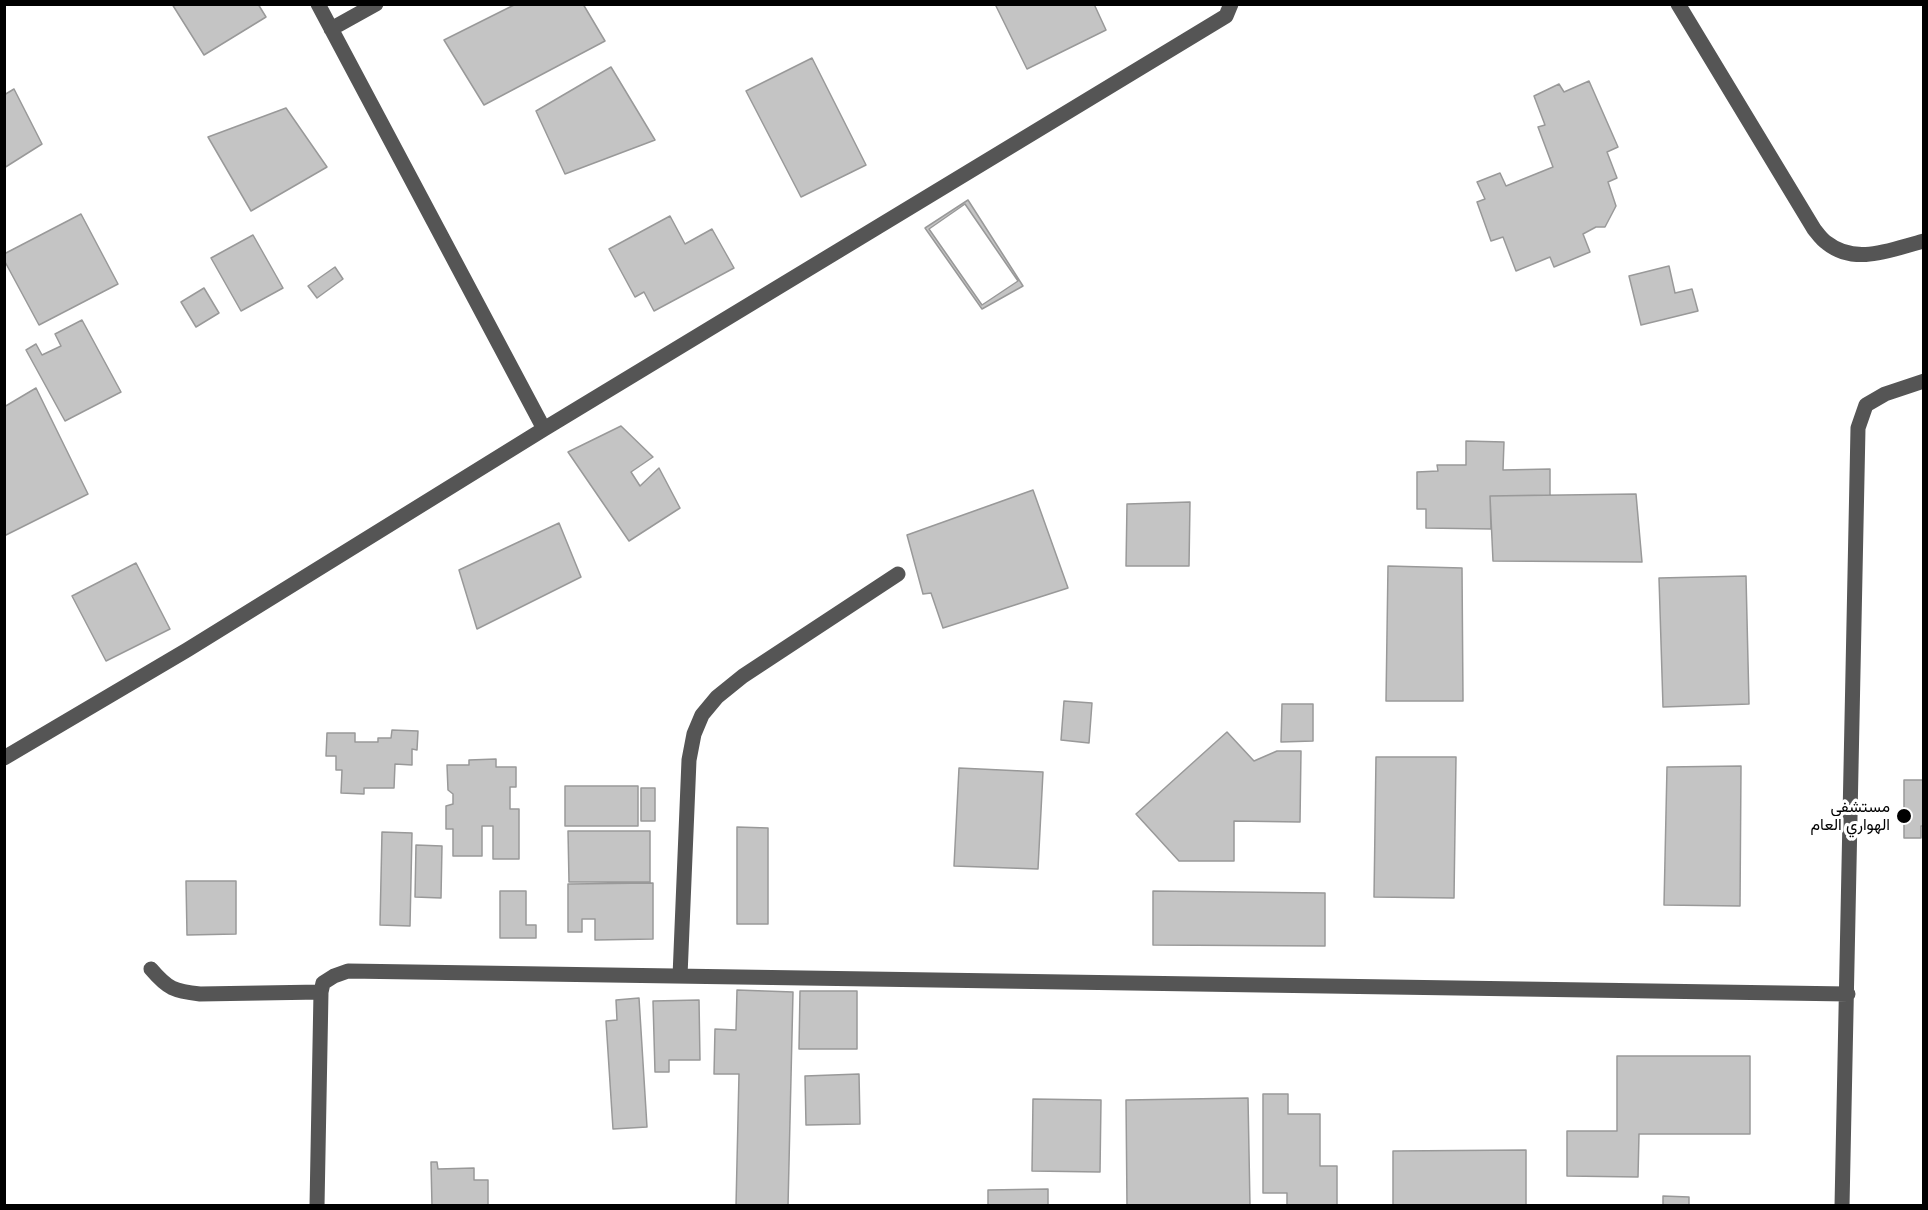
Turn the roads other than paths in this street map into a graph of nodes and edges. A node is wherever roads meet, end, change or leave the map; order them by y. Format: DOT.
graph roads {
  1 [pos="318,4"];
  2 [pos="376,4"];
  3 [pos="1231,4"];
  4 [pos="1678,4"];
  5 [pos="331,29"];
  6 [pos="1923,241"];
  7 [pos="1923,381"];
  8 [pos="544,429"];
  9 [pos="898,574"];
  10 [pos="4,758"];
  11 [pos="151,969"];
  12 [pos="680,976"];
  13 [pos="321,992"];
  14 [pos="1848,994"];
  15 [pos="317,1206"];
  16 [pos="1842,1206"];
  1 -- 5 [label="street"];
  2 -- 5 [label="street"];
  3 -- 8 [label="street"];
  4 -- 6 [label="street"];
  5 -- 8 [label="street"];
  7 -- 14 [label="street"];
  8 -- 10 [label="street"];
  9 -- 12 [label="street"];
  11 -- 13 [label="street"];
  12 -- 13 [label="street"];
  12 -- 14 [label="street"];
  13 -- 15 [label="street"];
  14 -- 16 [label="street"];
}
